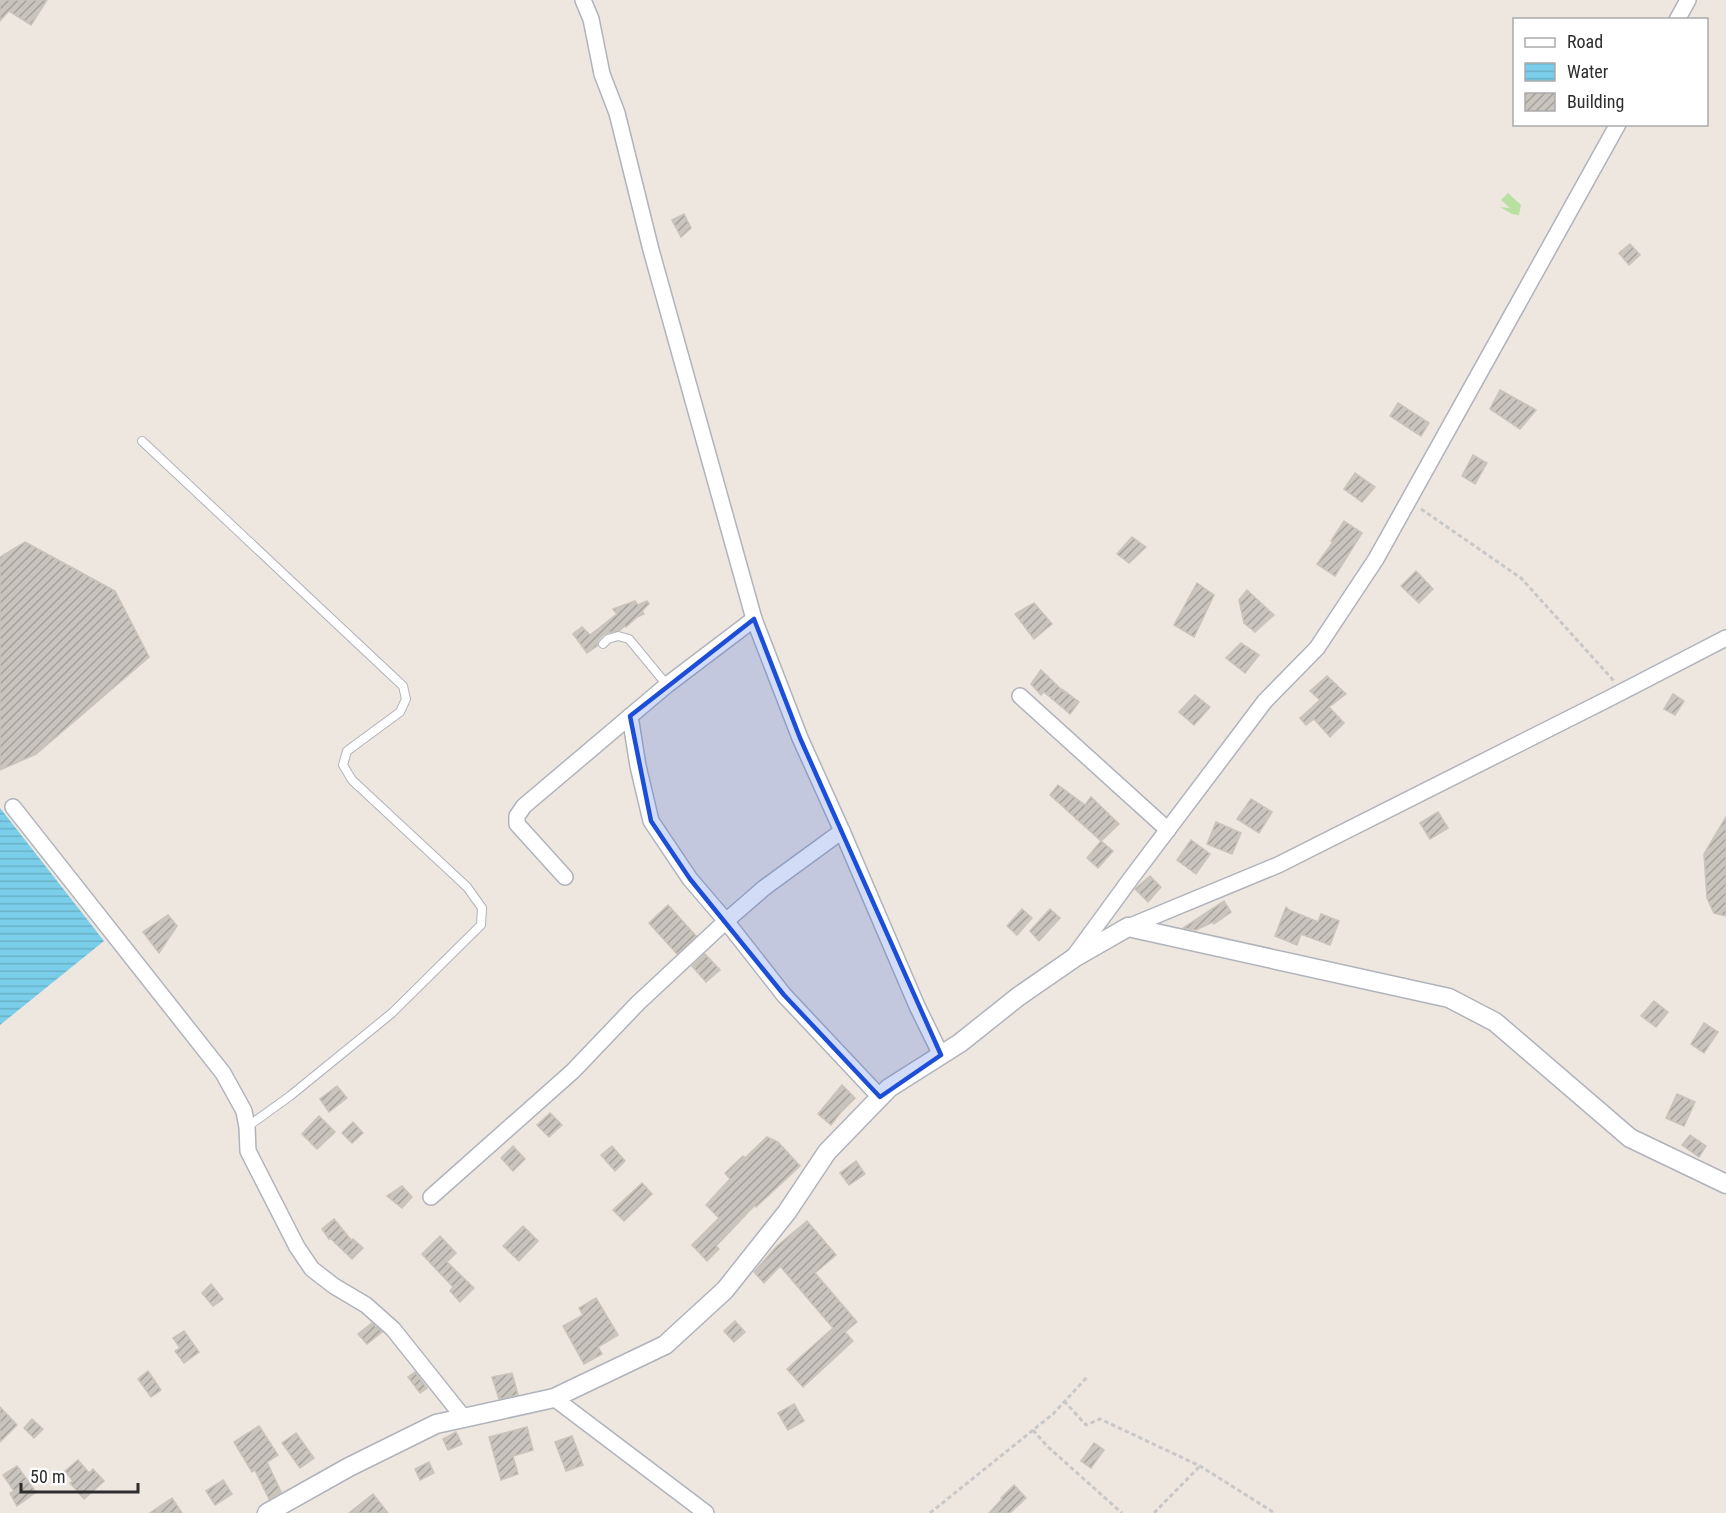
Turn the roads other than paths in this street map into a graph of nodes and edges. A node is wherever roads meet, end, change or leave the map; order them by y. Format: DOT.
graph roads {
  1 [pos="583,0"];
  2 [pos="1688,0"];
  3 [pos="1678,18"];
  4 [pos="1617,126"];
  5 [pos="142,441"];
  6 [pos="754,619"];
  7 [pos="1726,638"];
  8 [pos="603,644"];
  9 [pos="667,685"];
  10 [pos="1020,696"];
  11 [pos="630,716"];
  12 [pos="13,807"];
  13 [pos="1168,830"];
  14 [pos="843,831"];
  15 [pos="565,877"];
  16 [pos="726,921"];
  17 [pos="1128,927"];
  18 [pos="1074,958"];
  19 [pos="941,1055"];
  20 [pos="880,1097"];
  21 [pos="247,1127"];
  22 [pos="1726,1184"];
  23 [pos="431,1197"];
  24 [pos="554,1398"];
  25 [pos="464,1418"];
  26 [pos="267,1513"];
  27 [pos="706,1513"];
  1 -- 6 [label="street"];
  2 -- 3 [label="street"];
  4 -- 13 [label="street"];
  5 -- 21 [label="lane"];
  6 -- 9 [label="street"];
  6 -- 14 [label="street"];
  7 -- 17 [label="street"];
  8 -- 9 [label="lane"];
  9 -- 11 [label="street"];
  10 -- 13 [label="street"];
  11 -- 15 [label="street"];
  11 -- 16 [label="street"];
  12 -- 21 [label="street"];
  13 -- 18 [label="street"];
  14 -- 16 [label="street"];
  14 -- 19 [label="street"];
  16 -- 20 [label="street"];
  16 -- 23 [label="street"];
  17 -- 18 [label="street"];
  17 -- 22 [label="street"];
  18 -- 19 [label="street"];
  19 -- 20 [label="street"];
  20 -- 24 [label="street"];
  21 -- 25 [label="street"];
  24 -- 25 [label="street"];
  24 -- 27 [label="street"];
  25 -- 26 [label="street"];
}
